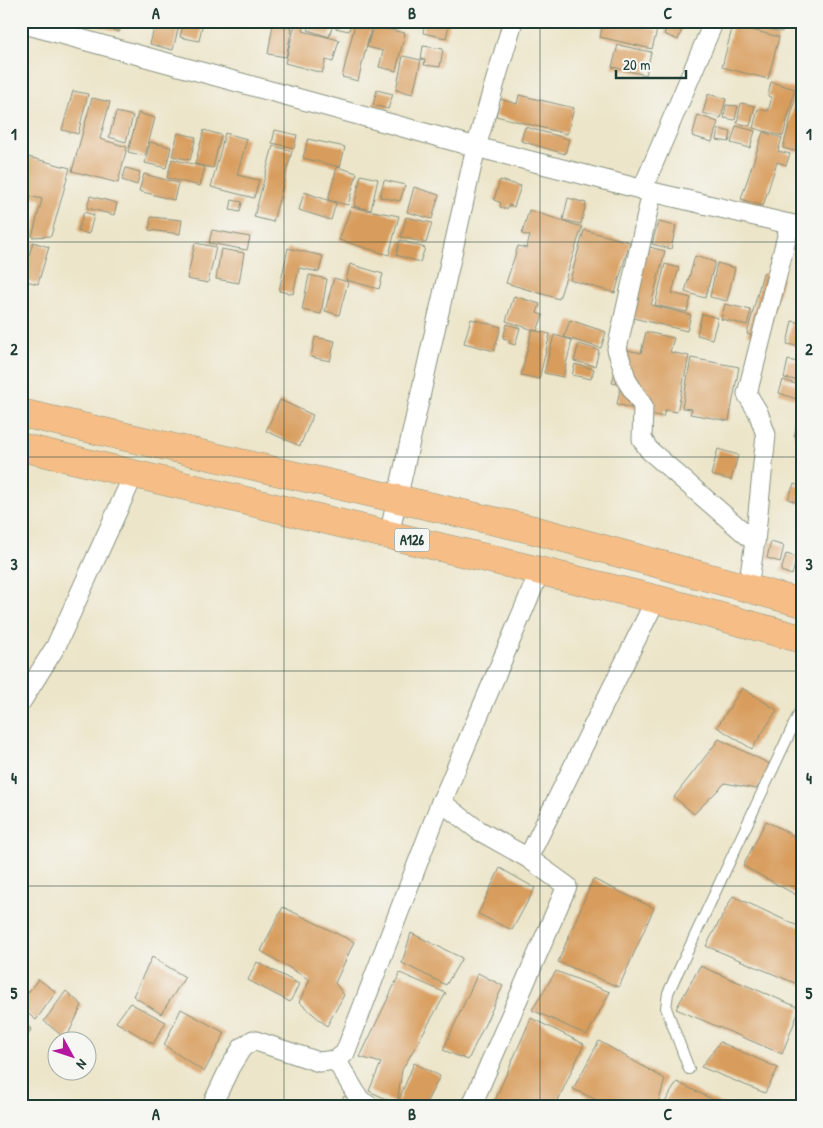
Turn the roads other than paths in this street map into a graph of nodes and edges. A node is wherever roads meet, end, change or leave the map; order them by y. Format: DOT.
graph roads {
  1 [pos="513,21"];
  2 [pos="714,21"];
  3 [pos="21,23"];
  4 [pos="476,147"];
  5 [pos="647,191"];
  6 [pos="796,225"];
  7 [pos="21,413"];
  8 [pos="21,447"];
  9 [pos="134,474"];
  10 [pos="396,499"];
  11 [pos="389,535"];
  12 [pos="756,542"];
  13 [pos="540,571"];
  14 [pos="748,587"];
  15 [pos="656,600"];
  16 [pos="802,603"];
  17 [pos="802,639"];
  18 [pos="21,702"];
  19 [pos="802,707"];
  20 [pos="441,802"];
  21 [pos="528,858"];
  22 [pos="336,1060"];
  23 [pos="689,1069"];
  24 [pos="211,1107"];
  25 [pos="370,1107"];
  26 [pos="471,1107"];
  1 -- 4 [label="street"];
  2 -- 5 [label="street"];
  3 -- 4 [label="street"];
  4 -- 5 [label="street"];
  4 -- 10 [label="street"];
  5 -- 6 [label="street"];
  5 -- 12 [label="street"];
  6 -- 12 [label="street"];
  7 -- 10 [label="highway, A126"];
  8 -- 9 [label="highway, A126"];
  9 -- 11 [label="highway, A126"];
  9 -- 18 [label="street"];
  10 -- 11 [label="street"];
  10 -- 14 [label="highway, A126"];
  11 -- 13 [label="highway, A126"];
  12 -- 14 [label="street"];
  13 -- 15 [label="highway, A126"];
  13 -- 20 [label="street"];
  14 -- 16 [label="highway, A126"];
  15 -- 17 [label="highway, A126"];
  15 -- 21 [label="street"];
  19 -- 23 [label="lane"];
  20 -- 21 [label="street"];
  20 -- 22 [label="street"];
  21 -- 26 [label="street"];
  22 -- 24 [label="street"];
  22 -- 25 [label="street"];
}
